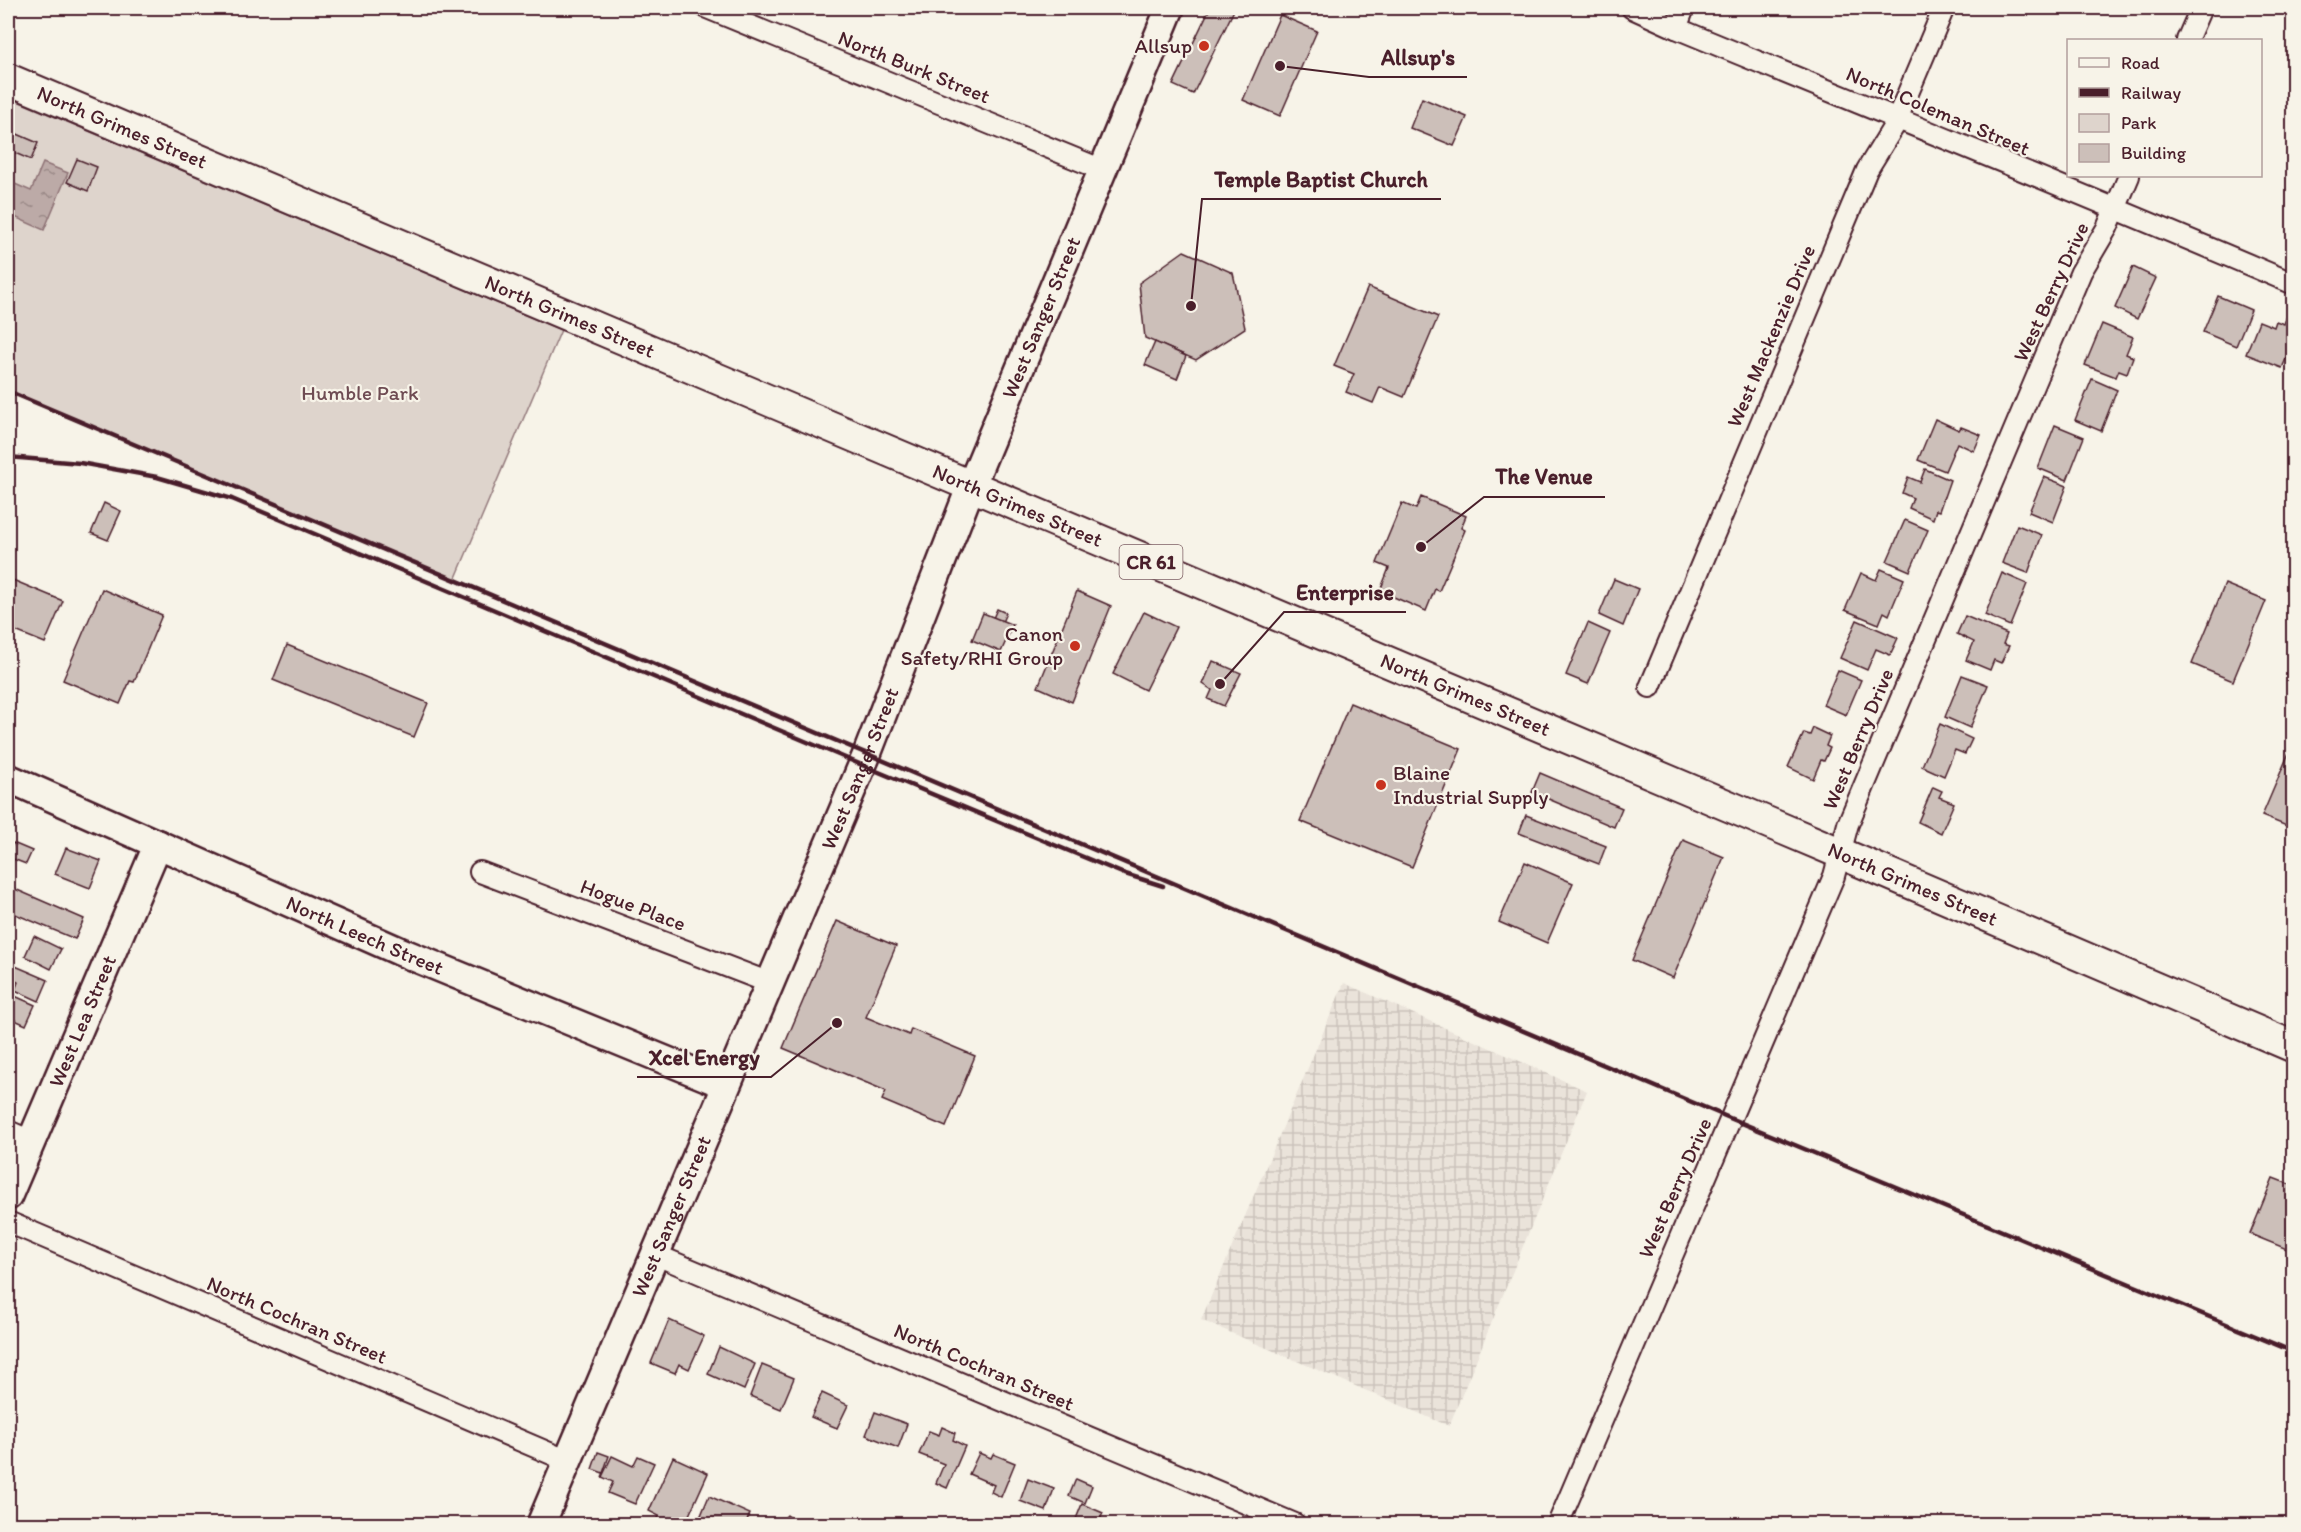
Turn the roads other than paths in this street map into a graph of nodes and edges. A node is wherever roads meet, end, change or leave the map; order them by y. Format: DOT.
graph roads {
  1 [pos="707,8"];
  2 [pos="1170,8"];
  3 [pos="1632,8"];
  4 [pos="1684,8"];
  5 [pos="1944,8"];
  6 [pos="2201,8"];
  7 [pos="1676,28"];
  8 [pos="2187,39"];
  9 [pos="8,79"];
  10 [pos="1896,119"];
  11 [pos="1103,170"];
  12 [pos="2129,177"];
  13 [pos="2115,208"];
  14 [pos="2294,284"];
  15 [pos="971,486"];
  16 [pos="1650,687"];
  17 [pos="8,778"];
  18 [pos="158,844"];
  19 [pos="1840,853"];
  20 [pos="480,872"];
  21 [pos="770,983"];
  22 [pos="2294,1047"];
  23 [pos="726,1085"];
  24 [pos="19,1136"];
  25 [pos="8,1196"];
  26 [pos="8,1222"];
  27 [pos="654,1254"];
  28 [pos="568,1461"];
  29 [pos="1264,1518"];
  30 [pos="545,1523"];
  31 [pos="1295,1524"];
  32 [pos="1558,1524"];
  1 -- 11 [label="street, North Burk Street"];
  2 -- 11 [label="main road, West Sanger Street"];
  3 -- 7 [label="street, North Coleman Street"];
  4 -- 7 [label="street"];
  5 -- 10 [label="street, West Mackenzie Drive"];
  6 -- 8 [label="street"];
  7 -- 10 [label="street, North Coleman Street"];
  9 -- 15 [label="main road, North Grimes Street / CR 61"];
  10 -- 13 [label="street, North Coleman Street"];
  10 -- 16 [label="street, West Mackenzie Drive"];
  11 -- 15 [label="main road, West Sanger Street"];
  12 -- 13 [label="street, West Berry Drive"];
  13 -- 14 [label="street, North Coleman Street"];
  13 -- 19 [label="street, West Berry Drive"];
  15 -- 19 [label="main road, North Grimes Street / CR 61"];
  15 -- 21 [label="main road, West Sanger Street"];
  17 -- 18 [label="main road, North Leech Street"];
  18 -- 23 [label="main road, North Leech Street"];
  18 -- 24 [label="main road, West Lea Street"];
  19 -- 22 [label="main road, North Grimes Street / CR 61"];
  19 -- 32 [label="street, West Berry Drive"];
  20 -- 21 [label="street, Hogue Place"];
  21 -- 23 [label="main road, West Sanger Street"];
  23 -- 27 [label="main road, West Sanger Street"];
  24 -- 25 [label="main road, West Lea Street"];
  26 -- 28 [label="street, North Cochran Street"];
  27 -- 28 [label="main road, West Sanger Street"];
  27 -- 29 [label="street, North Cochran Street"];
  28 -- 30 [label="main road, West Sanger Street"];
  29 -- 31 [label="street, North Cochran Street"];
}
